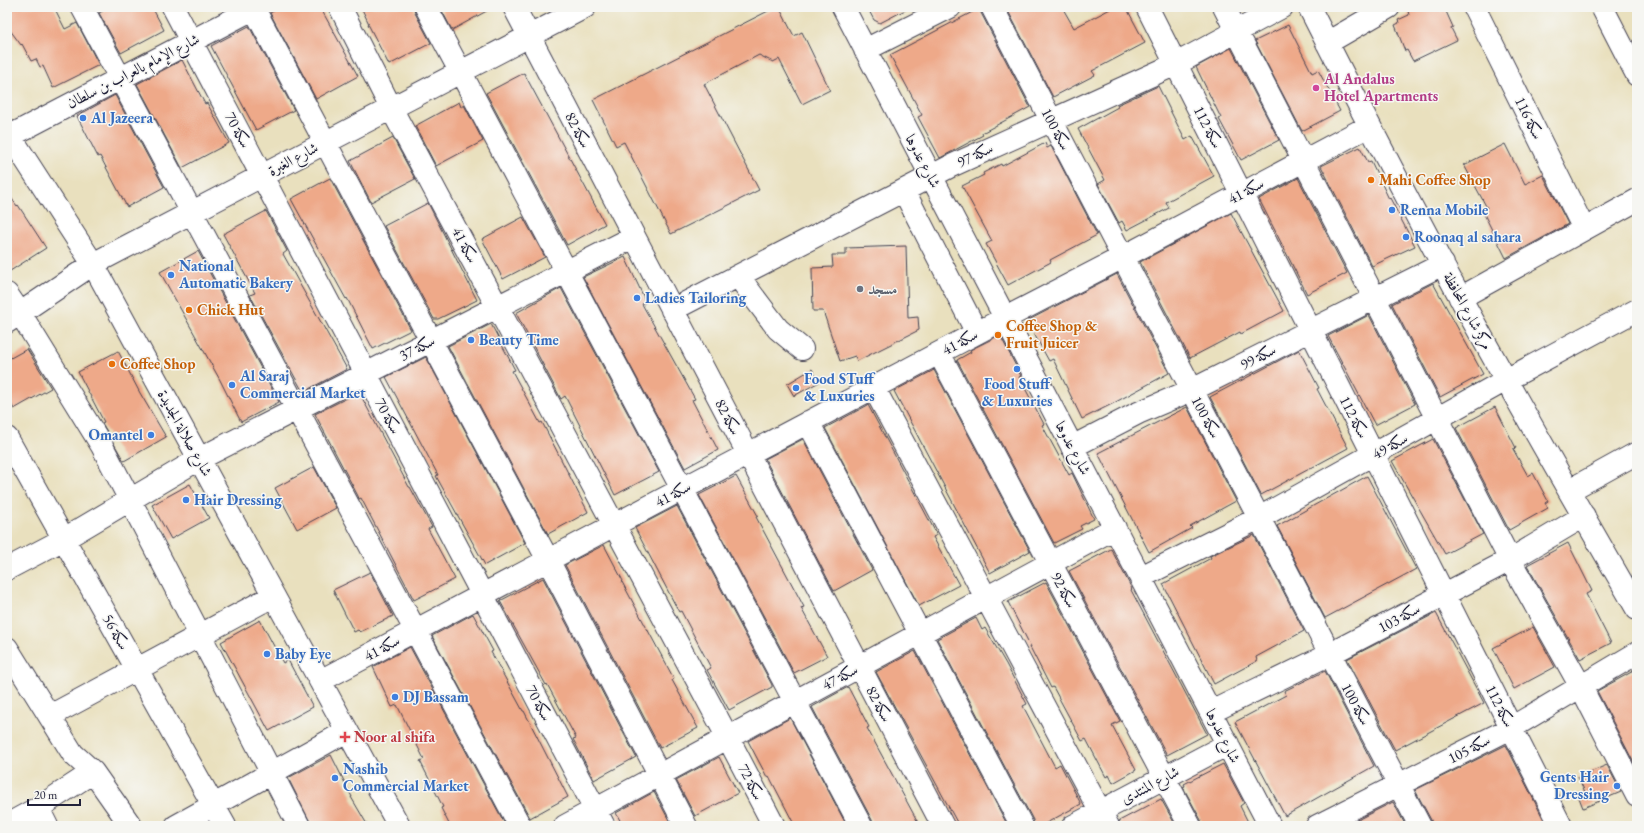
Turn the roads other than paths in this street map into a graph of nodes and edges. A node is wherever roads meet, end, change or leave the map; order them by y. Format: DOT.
graph roads {
  1 [pos="82,7"];
  2 [pos="173,7"];
  3 [pos="340,7"];
  4 [pos="426,7"];
  5 [pos="514,7"];
  6 [pos="585,7"];
  7 [pos="843,7"];
  8 [pos="950,7"];
  9 [pos="992,7"];
  10 [pos="1147,7"];
  11 [pos="1224,7"];
  12 [pos="1282,7"];
  13 [pos="1309,7"];
  14 [pos="1389,7"];
  15 [pos="1474,7"];
  16 [pos="1602,7"];
  17 [pos="255,8"];
  18 [pos="1236,32"];
  19 [pos="529,36"];
  20 [pos="191,41"];
  21 [pos="1327,43"];
  22 [pos="866,50"];
  23 [pos="1176,64"];
  24 [pos="460,72"];
  25 [pos="1637,75"];
  26 [pos="121,78"];
  27 [pos="391,108"];
  28 [pos="1051,120"];
  29 [pos="1368,126"];
  30 [pos="8,133"];
  31 [pos="326,142"];
  32 [pos="1303,160"];
  33 [pos="262,176"];
  34 [pos="932,177"];
  35 [pos="904,191"];
  36 [pos="1242,194"];
  37 [pos="1637,200"];
  38 [pos="192,212"];
  39 [pos="1584,229"];
  40 [pos="634,237"];
  41 [pos="1123,257"];
  42 [pos="93,264"];
  43 [pos="1443,264"];
  44 [pos="566,272"];
  45 [pos="738,276"];
  46 [pos="7,294"];
  47 [pos="1460,298"];
  48 [pos="1375,299"];
  49 [pos="498,306"];
  50 [pos="672,310"];
  51 [pos="1637,310"];
  52 [pos="14,317"];
  53 [pos="1006,318"];
  54 [pos="1311,330"];
  55 [pos="977,333"];
  56 [pos="431,341"];
  57 [pos="802,350"];
  58 [pos="939,353"];
  59 [pos="366,374"];
  60 [pos="1506,380"];
  61 [pos="874,388"];
  62 [pos="1192,390"];
  63 [pos="297,409"];
  64 [pos="1437,420"];
  65 [pos="808,422"];
  66 [pos="7,438"];
  67 [pos="1072,446"];
  68 [pos="1637,453"];
  69 [pos="748,454"];
  70 [pos="1373,455"];
  71 [pos="199,459"];
  72 [pos="682,489"];
  73 [pos="1570,490"];
  74 [pos="130,500"];
  75 [pos="1584,516"];
  76 [pos="1259,518"];
  77 [pos="614,525"];
  78 [pos="1115,528"];
  79 [pos="64,539"];
  80 [pos="548,560"];
  81 [pos="1510,560"];
  82 [pos="1050,563"];
  83 [pos="7,569"];
  84 [pos="1140,577"];
  85 [pos="482,595"];
  86 [pos="1444,595"];
  87 [pos="274,596"];
  88 [pos="986,598"];
  89 [pos="1637,609"];
  90 [pos="416,631"];
  91 [pos="920,634"];
  92 [pos="200,636"];
  93 [pos="7,648"];
  94 [pos="1637,653"];
  95 [pos="1330,654"];
  96 [pos="860,667"];
  97 [pos="137,670"];
  98 [pos="320,681"];
  99 [pos="1581,687"];
  100 [pos="795,702"];
  101 [pos="1211,712"];
  102 [pos="50,716"];
  103 [pos="1511,728"];
  104 [pos="347,730"];
  105 [pos="728,738"];
  106 [pos="1228,744"];
  107 [pos="93,772"];
  108 [pos="272,773"];
  109 [pos="659,775"];
  110 [pos="1164,777"];
  111 [pos="1398,785"];
  112 [pos="1637,796"];
  113 [pos="214,806"];
  114 [pos="43,817"];
  115 [pos="599,818"];
  116 [pos="1104,819"];
  117 [pos="7,825"];
  118 [pos="131,826"];
  119 [pos="176,826"];
  120 [pos="224,826"];
  121 [pos="299,826"];
  122 [pos="399,826"];
  123 [pos="520,826"];
  124 [pos="565,826"];
  125 [pos="686,826"];
  126 [pos="774,826"];
  127 [pos="861,826"];
  128 [pos="943,826"];
  129 [pos="1022,826"];
  130 [pos="1073,826"];
  131 [pos="1190,826"];
  132 [pos="1270,826"];
  133 [pos="1317,826"];
  134 [pos="1420,826"];
  135 [pos="1561,826"];
  1 -- 26 [label="street"];
  2 -- 20 [label="street, سكة 70"];
  3 -- 27 [label="street, سكة 41"];
  4 -- 24 [label="street"];
  5 -- 19 [label="street, سكة 82"];
  6 -- 19 [label="street, شارع الغبرة"];
  7 -- 22 [label="street, شارع عدوها"];
  8 -- 22 [label="street"];
  9 -- 28 [label="street, سكة 100"];
  10 -- 23 [label="street, سكة 112"];
  11 -- 18 [label="street"];
  12 -- 18 [label="street, سكة 97"];
  13 -- 21 [label="street, مركز شارع المحافظة"];
  14 -- 21 [label="street"];
  15 -- 39 [label="street, سكة 116"];
  16 -- 25 [label="street"];
  17 -- 20 [label="street, شارع الإمام بالعراب بن سلطان"];
  17 -- 31 [label="street"];
  18 -- 23 [label="street, سكة 97"];
  18 -- 32 [label="street"];
  19 -- 24 [label="street, شارع الغبرة"];
  19 -- 40 [label="street, سكة 82"];
  20 -- 26 [label="street, شارع الإمام بالعراب بن سلطان"];
  20 -- 33 [label="street, سكة 70"];
  21 -- 29 [label="street, مركز شارع المحافظة"];
  22 -- 34 [label="street, شارع عدوها"];
  23 -- 28 [label="street, سكة 97"];
  23 -- 36 [label="street, سكة 112"];
  24 -- 27 [label="street, شارع الغبرة"];
  24 -- 44 [label="street"];
  26 -- 30 [label="street, شارع الإمام بالعراب بن سلطان"];
  26 -- 38 [label="street"];
  27 -- 31 [label="street, شارع الغبرة"];
  27 -- 49 [label="street, سكة 41"];
  28 -- 34 [label="street, سكة 97"];
  28 -- 41 [label="street, سكة 100"];
  29 -- 32 [label="street, سكة 41"];
  29 -- 43 [label="street, مركز شارع المحافظة"];
  30 -- 42 [label="street, شارع صلالة الجديدة"];
  31 -- 33 [label="street, شارع الغبرة"];
  31 -- 56 [label="street"];
  32 -- 36 [label="street, سكة 41"];
  32 -- 48 [label="street"];
  33 -- 38 [label="street, شارع الغبرة"];
  33 -- 59 [label="street, سكة 70"];
  34 -- 35 [label="street, سكة 97"];
  34 -- 53 [label="street, شارع عدوها"];
  35 -- 45 [label="street, سكة 97"];
  35 -- 55 [label="street"];
  36 -- 41 [label="street, سكة 41"];
  36 -- 54 [label="street, سكة 112"];
  37 -- 39 [label="street"];
  38 -- 42 [label="street, شارع الغبرة"];
  38 -- 63 [label="street"];
  39 -- 47 [label="street"];
  40 -- 44 [label="street, سكة 37"];
  40 -- 50 [label="street, سكة 82"];
  41 -- 53 [label="street, سكة 41"];
  41 -- 62 [label="street, سكة 100"];
  42 -- 52 [label="street, شارع الغبرة"];
  42 -- 71 [label="street, شارع صلالة الجديدة"];
  43 -- 47 [label="street, مركز شارع المحافظة"];
  43 -- 48 [label="street, سكة 99"];
  44 -- 49 [label="street, سكة 37"];
  44 -- 72 [label="street"];
  45 -- 50 [label="street, سكة 97"];
  45 -- 57 [label="street"];
  46 -- 52 [label="street"];
  47 -- 60 [label="street, مركز شارع المحافظة"];
  48 -- 54 [label="street, سكة 99"];
  48 -- 64 [label="street"];
  49 -- 56 [label="street, سكة 37"];
  49 -- 77 [label="street, سكة 41"];
  50 -- 69 [label="street, سكة 82"];
  51 -- 60 [label="street, سكة 49"];
  52 -- 74 [label="street"];
  53 -- 55 [label="street, سكة 41"];
  53 -- 67 [label="street, شارع عدوها"];
  54 -- 62 [label="street, سكة 99"];
  54 -- 70 [label="street, سكة 112"];
  55 -- 58 [label="street, سكة 41"];
  56 -- 59 [label="street, سكة 37"];
  56 -- 80 [label="street"];
  58 -- 61 [label="street, سكة 41"];
  58 -- 82 [label="street, سكة 92"];
  59 -- 63 [label="street, سكة 37"];
  59 -- 85 [label="street, سكة 70"];
  60 -- 64 [label="street, سكة 49"];
  60 -- 73 [label="street, مركز شارع المحافظة"];
  61 -- 65 [label="street, سكة 41"];
  61 -- 88 [label="street"];
  62 -- 67 [label="street, سكة 99"];
  62 -- 76 [label="street, سكة 100"];
  63 -- 71 [label="street, سكة 37"];
  63 -- 90 [label="street"];
  64 -- 70 [label="street, سكة 49"];
  64 -- 81 [label="street"];
  65 -- 69 [label="street, سكة 41"];
  65 -- 91 [label="street"];
  66 -- 79 [label="street, سكة 56"];
  67 -- 78 [label="street, شارع عدوها"];
  68 -- 73 [label="street"];
  69 -- 72 [label="street, سكة 41"];
  69 -- 96 [label="street, سكة 82"];
  70 -- 76 [label="street, سكة 49"];
  70 -- 86 [label="street, سكة 112"];
  71 -- 74 [label="street, سكة 37"];
  71 -- 87 [label="street, شارع صلالة الجديدة"];
  72 -- 77 [label="street, سكة 41"];
  72 -- 100 [label="street"];
  73 -- 75 [label="street, مركز شارع المحافظة"];
  74 -- 79 [label="street, سكة 37"];
  74 -- 92 [label="street"];
  75 -- 81 [label="street, سكة 103"];
  75 -- 89 [label="street, مركز شارع المحافظة"];
  76 -- 84 [label="street, سكة 49"];
  76 -- 95 [label="street, سكة 100"];
  77 -- 80 [label="street, سكة 41"];
  77 -- 105 [label="street, سكة 41"];
  78 -- 82 [label="street, سكة 47"];
  78 -- 84 [label="street, شارع عدوها"];
  79 -- 83 [label="street, سكة 37"];
  79 -- 97 [label="street, سكة 56"];
  80 -- 85 [label="street, سكة 41"];
  80 -- 109 [label="street"];
  81 -- 86 [label="street, سكة 103"];
  81 -- 99 [label="street"];
  82 -- 88 [label="street, سكة 47"];
  82 -- 110 [label="street, سكة 92"];
  84 -- 101 [label="street, شارع عدوها"];
  85 -- 90 [label="street, سكة 41"];
  85 -- 115 [label="street, سكة 70"];
  86 -- 95 [label="street, سكة 103"];
  86 -- 103 [label="street, سكة 112"];
  87 -- 92 [label="street"];
  87 -- 98 [label="street, شارع صلالة الجديدة"];
  88 -- 91 [label="street, سكة 47"];
  88 -- 116 [label="street"];
  90 -- 98 [label="street, سكة 41"];
  90 -- 123 [label="street"];
  91 -- 96 [label="street, سكة 47"];
  91 -- 129 [label="street"];
  92 -- 97 [label="street"];
  92 -- 108 [label="street"];
  93 -- 102 [label="street"];
  94 -- 99 [label="street, سكة 105"];
  95 -- 101 [label="street, سكة 103"];
  95 -- 111 [label="street, سكة 100"];
  96 -- 100 [label="street, سكة 47"];
  96 -- 128 [label="street, سكة 82"];
  97 -- 102 [label="street"];
  97 -- 113 [label="street, سكة 56"];
  98 -- 104 [label="street, شارع صلالة الجديدة"];
  99 -- 103 [label="street, سكة 105"];
  99 -- 112 [label="street"];
  100 -- 105 [label="street, سكة 47"];
  100 -- 127 [label="street"];
  101 -- 106 [label="street, شارع عدوها"];
  102 -- 107 [label="street"];
  103 -- 111 [label="street, سكة 105"];
  103 -- 135 [label="street, سكة 112"];
  104 -- 108 [label="street"];
  104 -- 122 [label="street, شارع صلالة الجديدة"];
  105 -- 109 [label="street, سكة 47"];
  105 -- 126 [label="street, سكة 72"];
  106 -- 110 [label="street, شارع المنتدى"];
  106 -- 132 [label="street, شارع عدوها"];
  107 -- 114 [label="street"];
  107 -- 118 [label="street"];
  108 -- 113 [label="street"];
  108 -- 121 [label="street"];
  109 -- 115 [label="street, سكة 47"];
  109 -- 125 [label="street"];
  110 -- 116 [label="street, شارع المنتدى"];
  110 -- 131 [label="street, سكة 92"];
  111 -- 133 [label="street, سكة 105"];
  111 -- 134 [label="street, سكة 100"];
  113 -- 119 [label="street"];
  113 -- 120 [label="street, سكة 56"];
  114 -- 117 [label="street"];
  115 -- 124 [label="street, سكة 47"];
  116 -- 130 [label="street, شارع المنتدى"];
}
